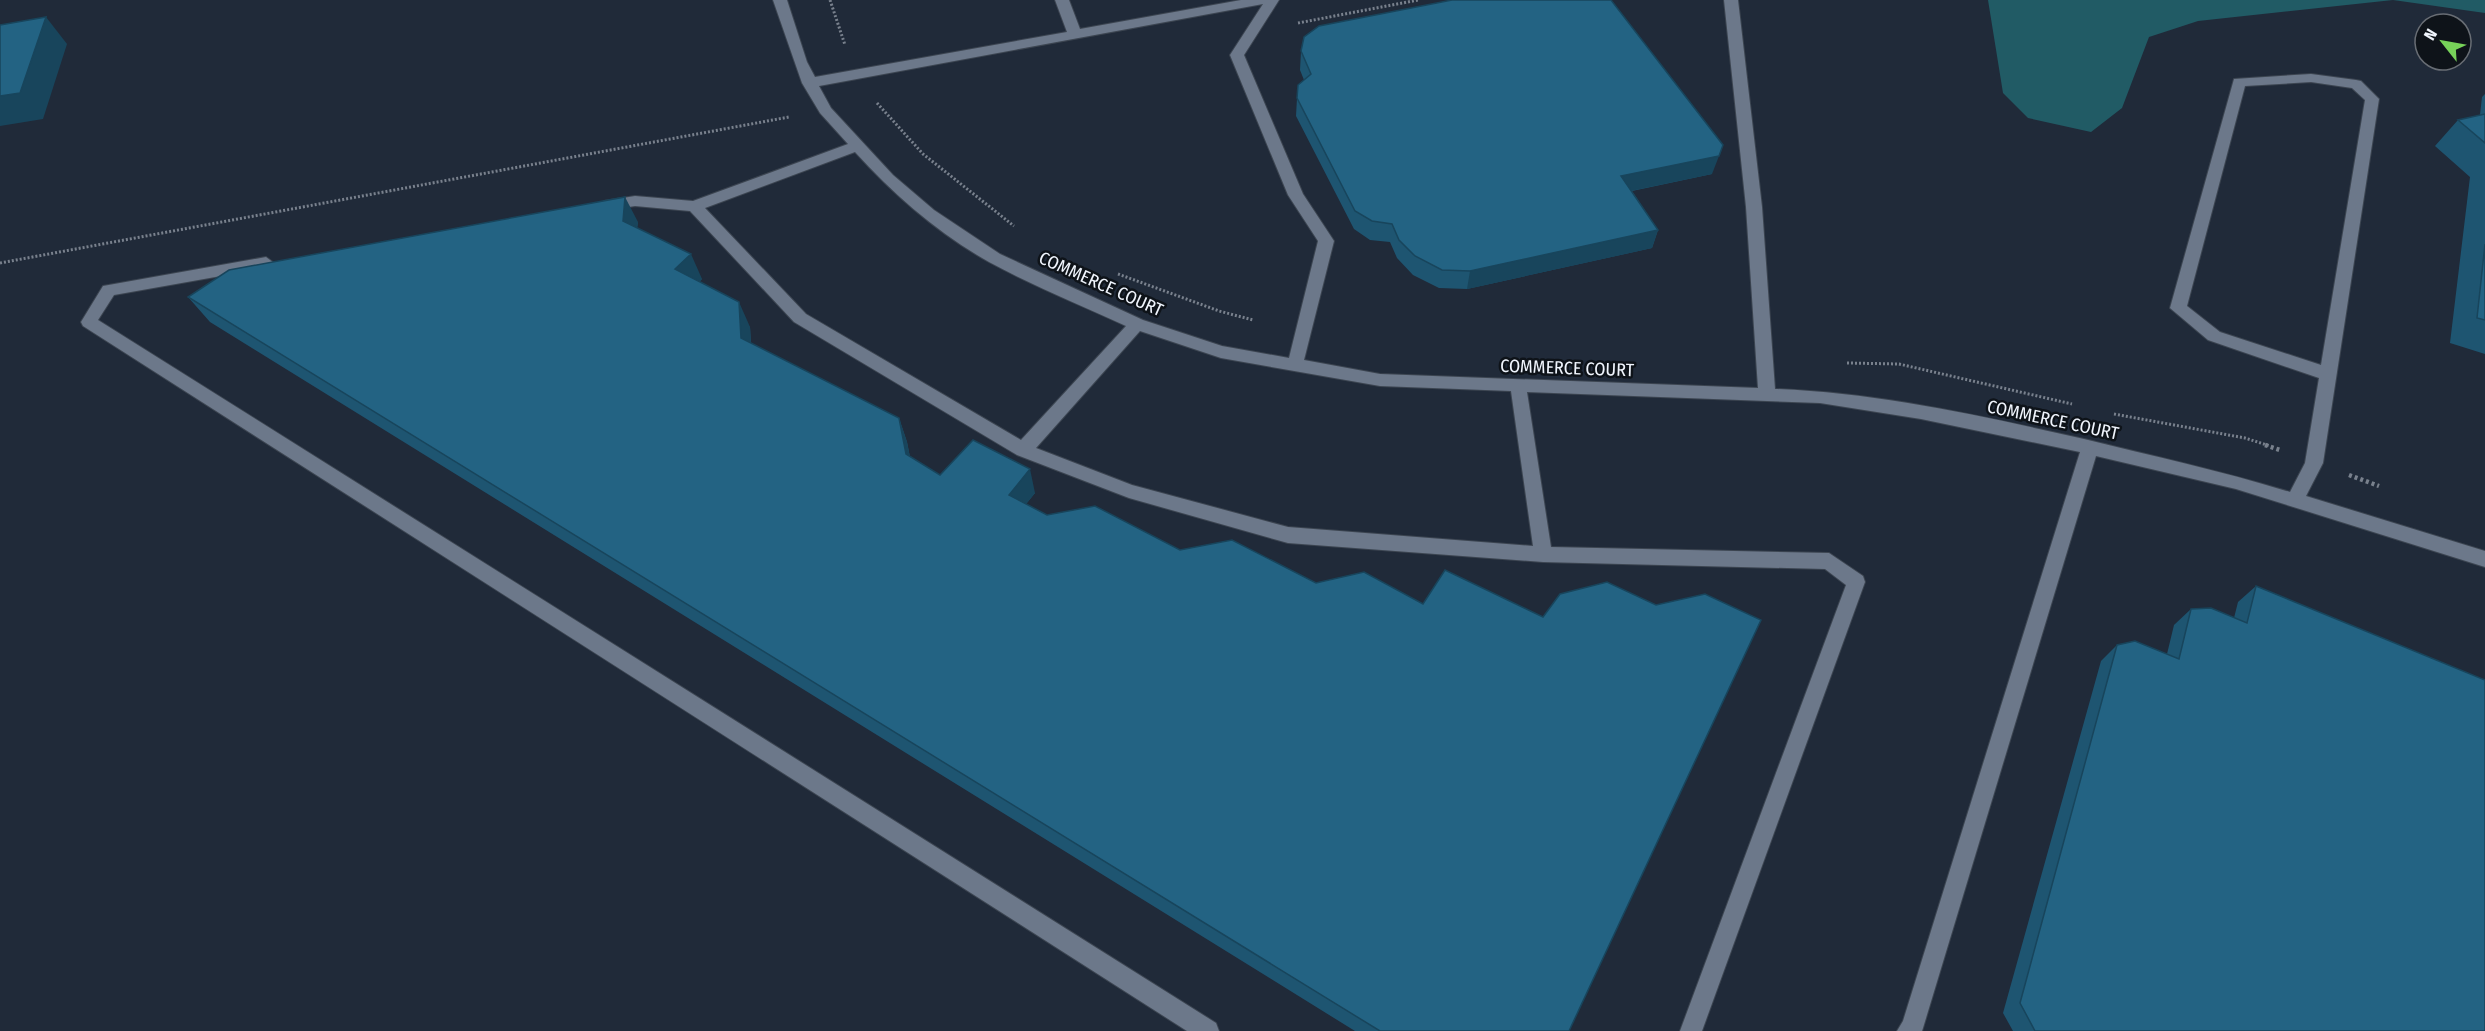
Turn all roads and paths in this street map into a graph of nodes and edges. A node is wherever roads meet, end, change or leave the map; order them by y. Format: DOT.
graph roads {
  1 [pos="780,0"];
  2 [pos="830,0"];
  3 [pos="1062,0"];
  4 [pos="1263,0"];
  5 [pos="1272,0"];
  6 [pos="1418,0"];
  7 [pos="1731,0"];
  8 [pos="1251,32"];
  9 [pos="1075,34"];
  10 [pos="855,74"];
  11 [pos="809,83"];
  12 [pos="885,98"];
  13 [pos="825,110"];
  14 [pos="858,146"];
  15 [pos="694,206"];
  16 [pos="589,208"];
  17 [pos="1020,231"];
  18 [pos="285,260"];
  19 [pos="0,263"];
  20 [pos="1113,272"];
  21 [pos="1137,324"];
  22 [pos="1303,333"];
  23 [pos="1843,363"];
  24 [pos="1295,365"];
  25 [pos="2328,374"];
  26 [pos="1518,385"];
  27 [pos="1767,395"];
  28 [pos="2079,406"];
  29 [pos="2113,414"];
  30 [pos="2090,448"];
  31 [pos="1023,450"];
  32 [pos="2314,463"];
  33 [pos="2380,486"];
  34 [pos="2295,500"];
  35 [pos="1543,554"];
  36 [pos="2485,559"];
  37 [pos="1208,1031"];
  38 [pos="1691,1031"];
  39 [pos="1908,1031"];
  1 -- 11 [label="lane, COMMERCE COURT"];
  2 -- 10 [label="path"];
  3 -- 9 [label="lane"];
  4 -- 9 [label="lane"];
  5 -- 8 [label="lane"];
  6 -- 8 [label="path"];
  7 -- 27 [label="lane"];
  8 -- 22 [label="lane"];
  9 -- 10 [label="lane"];
  10 -- 11 [label="lane"];
  11 -- 13 [label="lane, COMMERCE COURT"];
  12 -- 17 [label="path"];
  13 -- 14 [label="lane, COMMERCE COURT"];
  13 -- 19 [label="path"];
  14 -- 15 [label="lane"];
  14 -- 21 [label="lane, COMMERCE COURT"];
  15 -- 16 [label="lane"];
  15 -- 31 [label="lane"];
  18 -- 37 [label="lane"];
  20 -- 22 [label="path"];
  21 -- 24 [label="lane, COMMERCE COURT"];
  21 -- 31 [label="lane"];
  22 -- 24 [label="lane"];
  23 -- 28 [label="path"];
  24 -- 26 [label="lane, COMMERCE COURT"];
  25 -- 25 [label="lane"];
  25 -- 32 [label="lane"];
  26 -- 27 [label="lane, COMMERCE COURT"];
  26 -- 35 [label="lane"];
  27 -- 30 [label="lane, COMMERCE COURT"];
  29 -- 32 [label="path"];
  30 -- 34 [label="lane, COMMERCE COURT"];
  30 -- 39 [label="lane"];
  31 -- 35 [label="lane"];
  32 -- 33 [label="path"];
  32 -- 34 [label="lane"];
  34 -- 36 [label="lane, COMMERCE COURT"];
  35 -- 38 [label="lane"];
}
